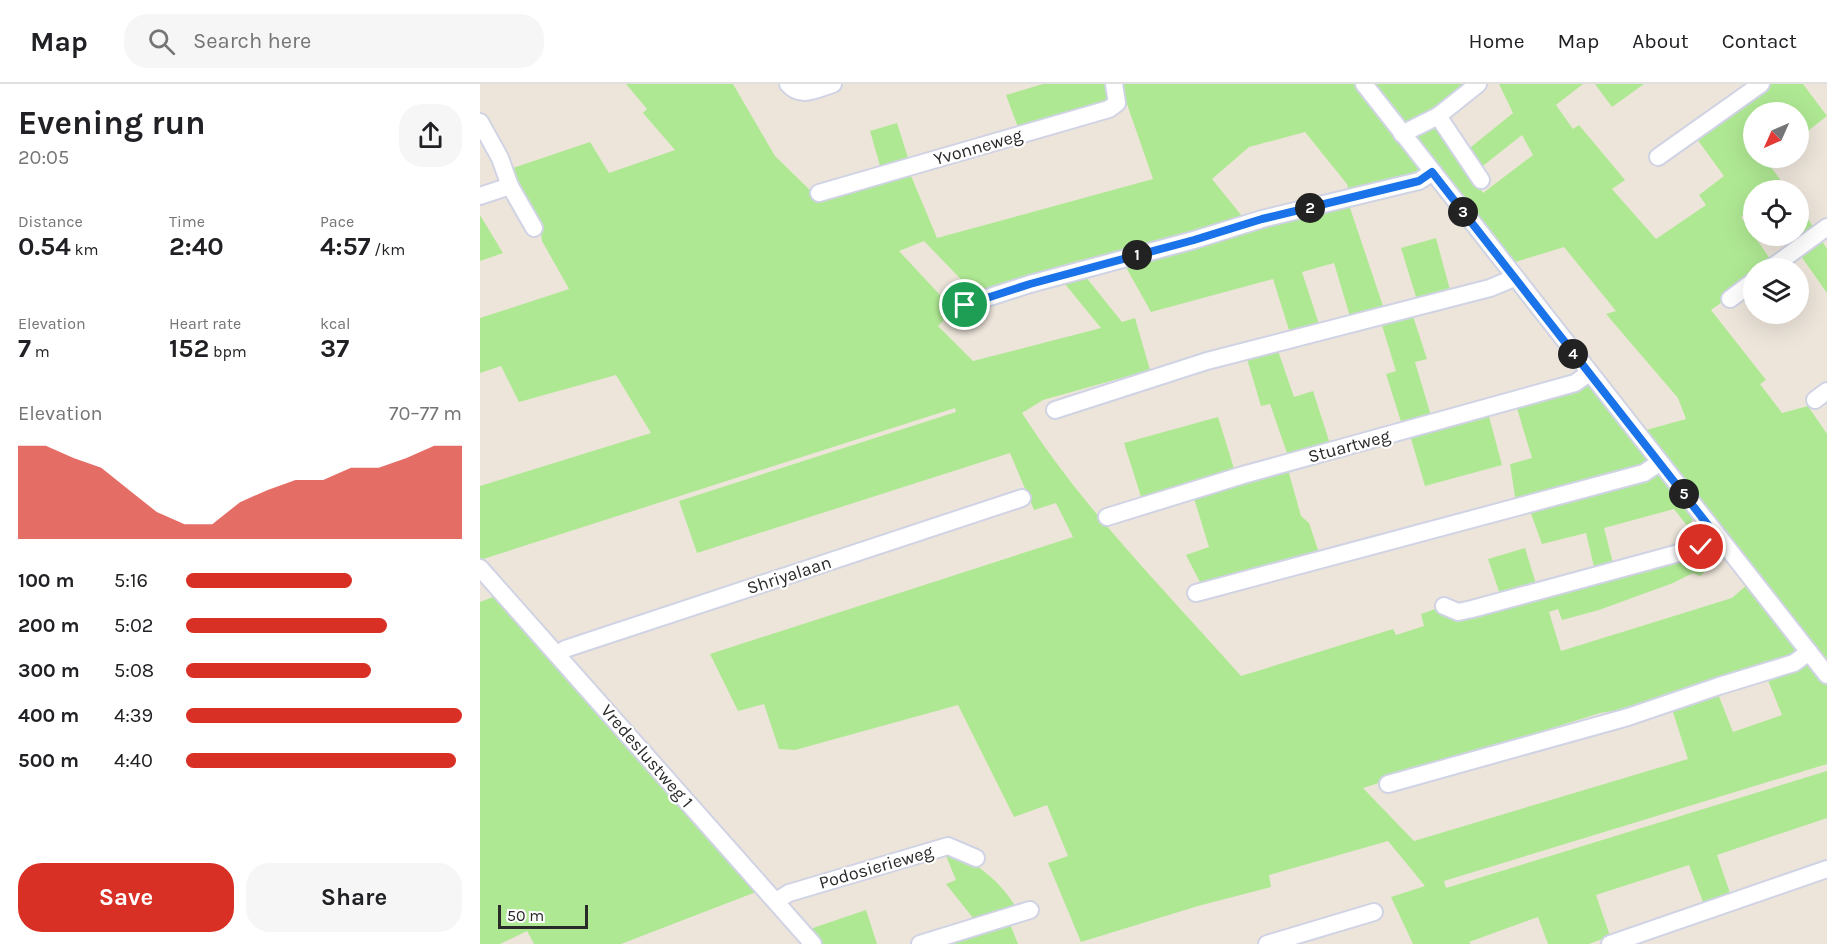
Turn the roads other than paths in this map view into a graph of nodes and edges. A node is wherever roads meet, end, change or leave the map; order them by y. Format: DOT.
graph roads {
  1 [pos="788,84"];
  2 [pos="833,84"];
  3 [pos="1114,84"];
  4 [pos="1364,84"];
  5 [pos="1478,84"];
  6 [pos="1761,84"];
  7 [pos="1438,116"];
  8 [pos="480,122"];
  9 [pos="1402,134"];
  10 [pos="1658,157"];
  11 [pos="1432,172"];
  12 [pos="1481,180"];
  13 [pos="510,186"];
  14 [pos="819,193"];
  15 [pos="480,196"];
  16 [pos="1827,227"];
  17 [pos="534,228"];
  18 [pos="1785,258"];
  19 [pos="1514,278"];
  20 [pos="1743,289"];
  21 [pos="1730,299"];
  22 [pos="965,305"];
  23 [pos="1589,373"];
  24 [pos="1055,410"];
  25 [pos="1659,462"];
  26 [pos="1022,498"];
  27 [pos="1107,517"];
  28 [pos="1715,534"];
  29 [pos="480,568"];
  30 [pos="1196,593"];
  31 [pos="1444,606"];
  32 [pos="1809,652"];
  33 [pos="558,655"];
  34 [pos="1827,675"];
  35 [pos="1388,784"];
  36 [pos="976,858"];
  37 [pos="1827,869"];
  38 [pos="776,902"];
  39 [pos="1029,910"];
  40 [pos="1374,912"];
  41 [pos="813,944"];
  42 [pos="920,944"];
  43 [pos="1267,944"];
  44 [pos="1610,944"];
  1 -- 2 [label="street"];
  3 -- 14 [label="street, Yvonneweg"];
  4 -- 9 [label="street"];
  5 -- 7 [label="street"];
  6 -- 10 [label="street"];
  7 -- 9 [label="street"];
  7 -- 12 [label="street"];
  8 -- 13 [label="street"];
  9 -- 11 [label="street"];
  11 -- 19 [label="street"];
  11 -- 22 [label="street"];
  13 -- 15 [label="street"];
  13 -- 17 [label="street"];
  16 -- 18 [label="street"];
  19 -- 23 [label="street"];
  19 -- 24 [label="street"];
  20 -- 21 [label="street"];
  23 -- 25 [label="street"];
  23 -- 27 [label="street, Stuartweg"];
  25 -- 28 [label="street"];
  25 -- 30 [label="street"];
  26 -- 33 [label="street, Shriyalaan"];
  28 -- 31 [label="street"];
  28 -- 32 [label="street"];
  29 -- 33 [label="street, Vredeslustweg 1"];
  32 -- 34 [label="street"];
  32 -- 35 [label="street"];
  33 -- 38 [label="street, Vredeslustweg 1"];
  36 -- 38 [label="street, Podosierieweg"];
  37 -- 44 [label="street"];
  38 -- 41 [label="street, Vredeslustweg 1"];
  39 -- 42 [label="street"];
  40 -- 43 [label="street"];
}
